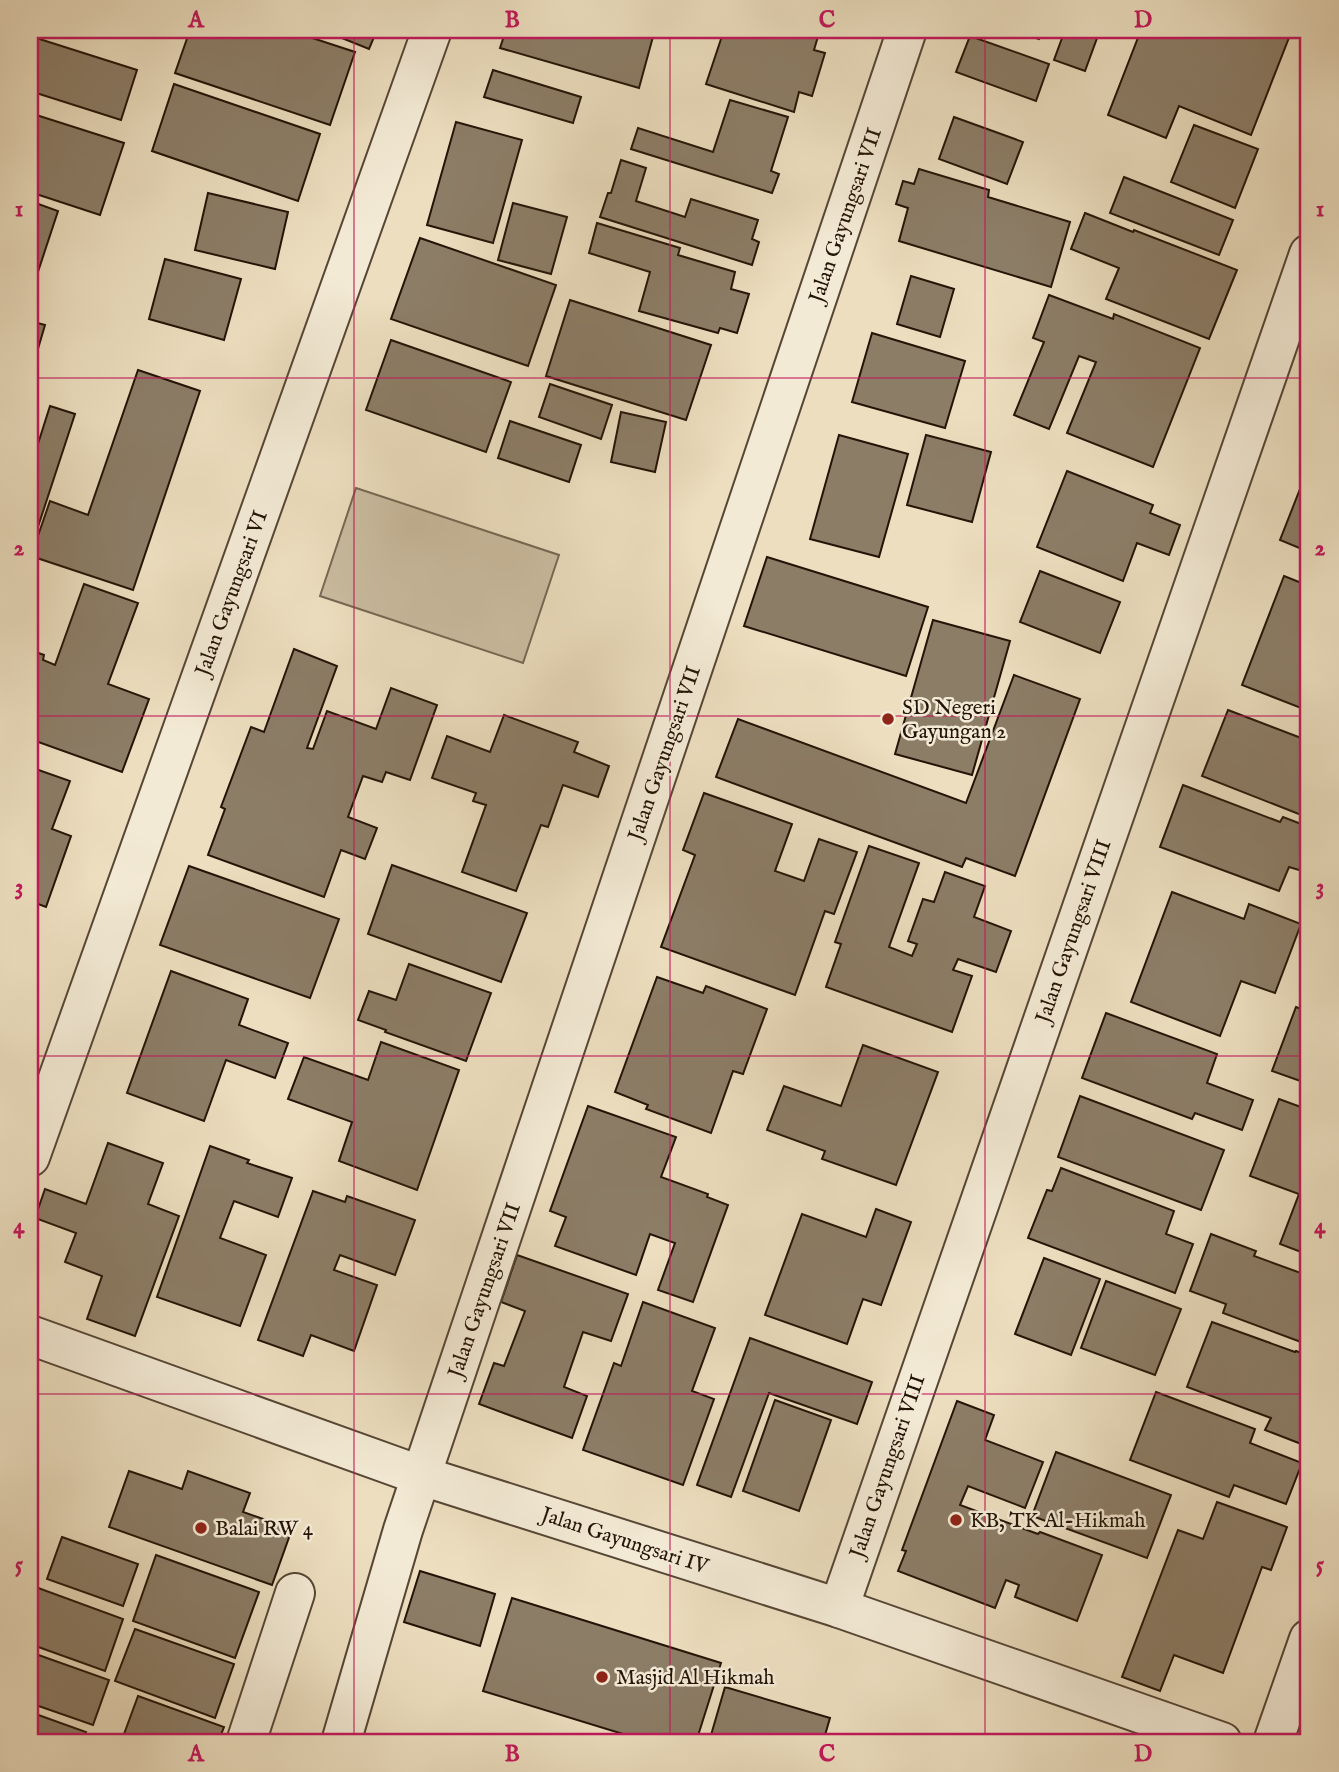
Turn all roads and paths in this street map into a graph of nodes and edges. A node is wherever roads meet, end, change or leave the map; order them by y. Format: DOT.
graph roads {
  1 [pos="432,30"];
  2 [pos="907,30"];
  3 [pos="1309,254"];
  4 [pos="30,1157"];
  5 [pos="30,1335"];
  6 [pos="422,1476"];
  7 [pos="295,1593"];
  8 [pos="839,1608"];
  9 [pos="1309,1639"];
  10 [pos="246,1742"];
  11 [pos="341,1742"];
  12 [pos="1222,1742"];
  13 [pos="1273,1742"];
  1 -- 4 [label="street, Jalan Gayungsari VI"];
  2 -- 6 [label="street, Jalan Gayungsari VII"];
  3 -- 8 [label="street, Jalan Gayungsari VIII"];
  5 -- 6 [label="street, Jalan Gayungsari IV"];
  6 -- 8 [label="street, Jalan Gayungsari IV"];
  6 -- 11 [label="street, Jalan Gayungsari VII"];
  7 -- 10 [label="street"];
  8 -- 12 [label="street, Jalan Gayungsari IV"];
  9 -- 13 [label="street"];
}
